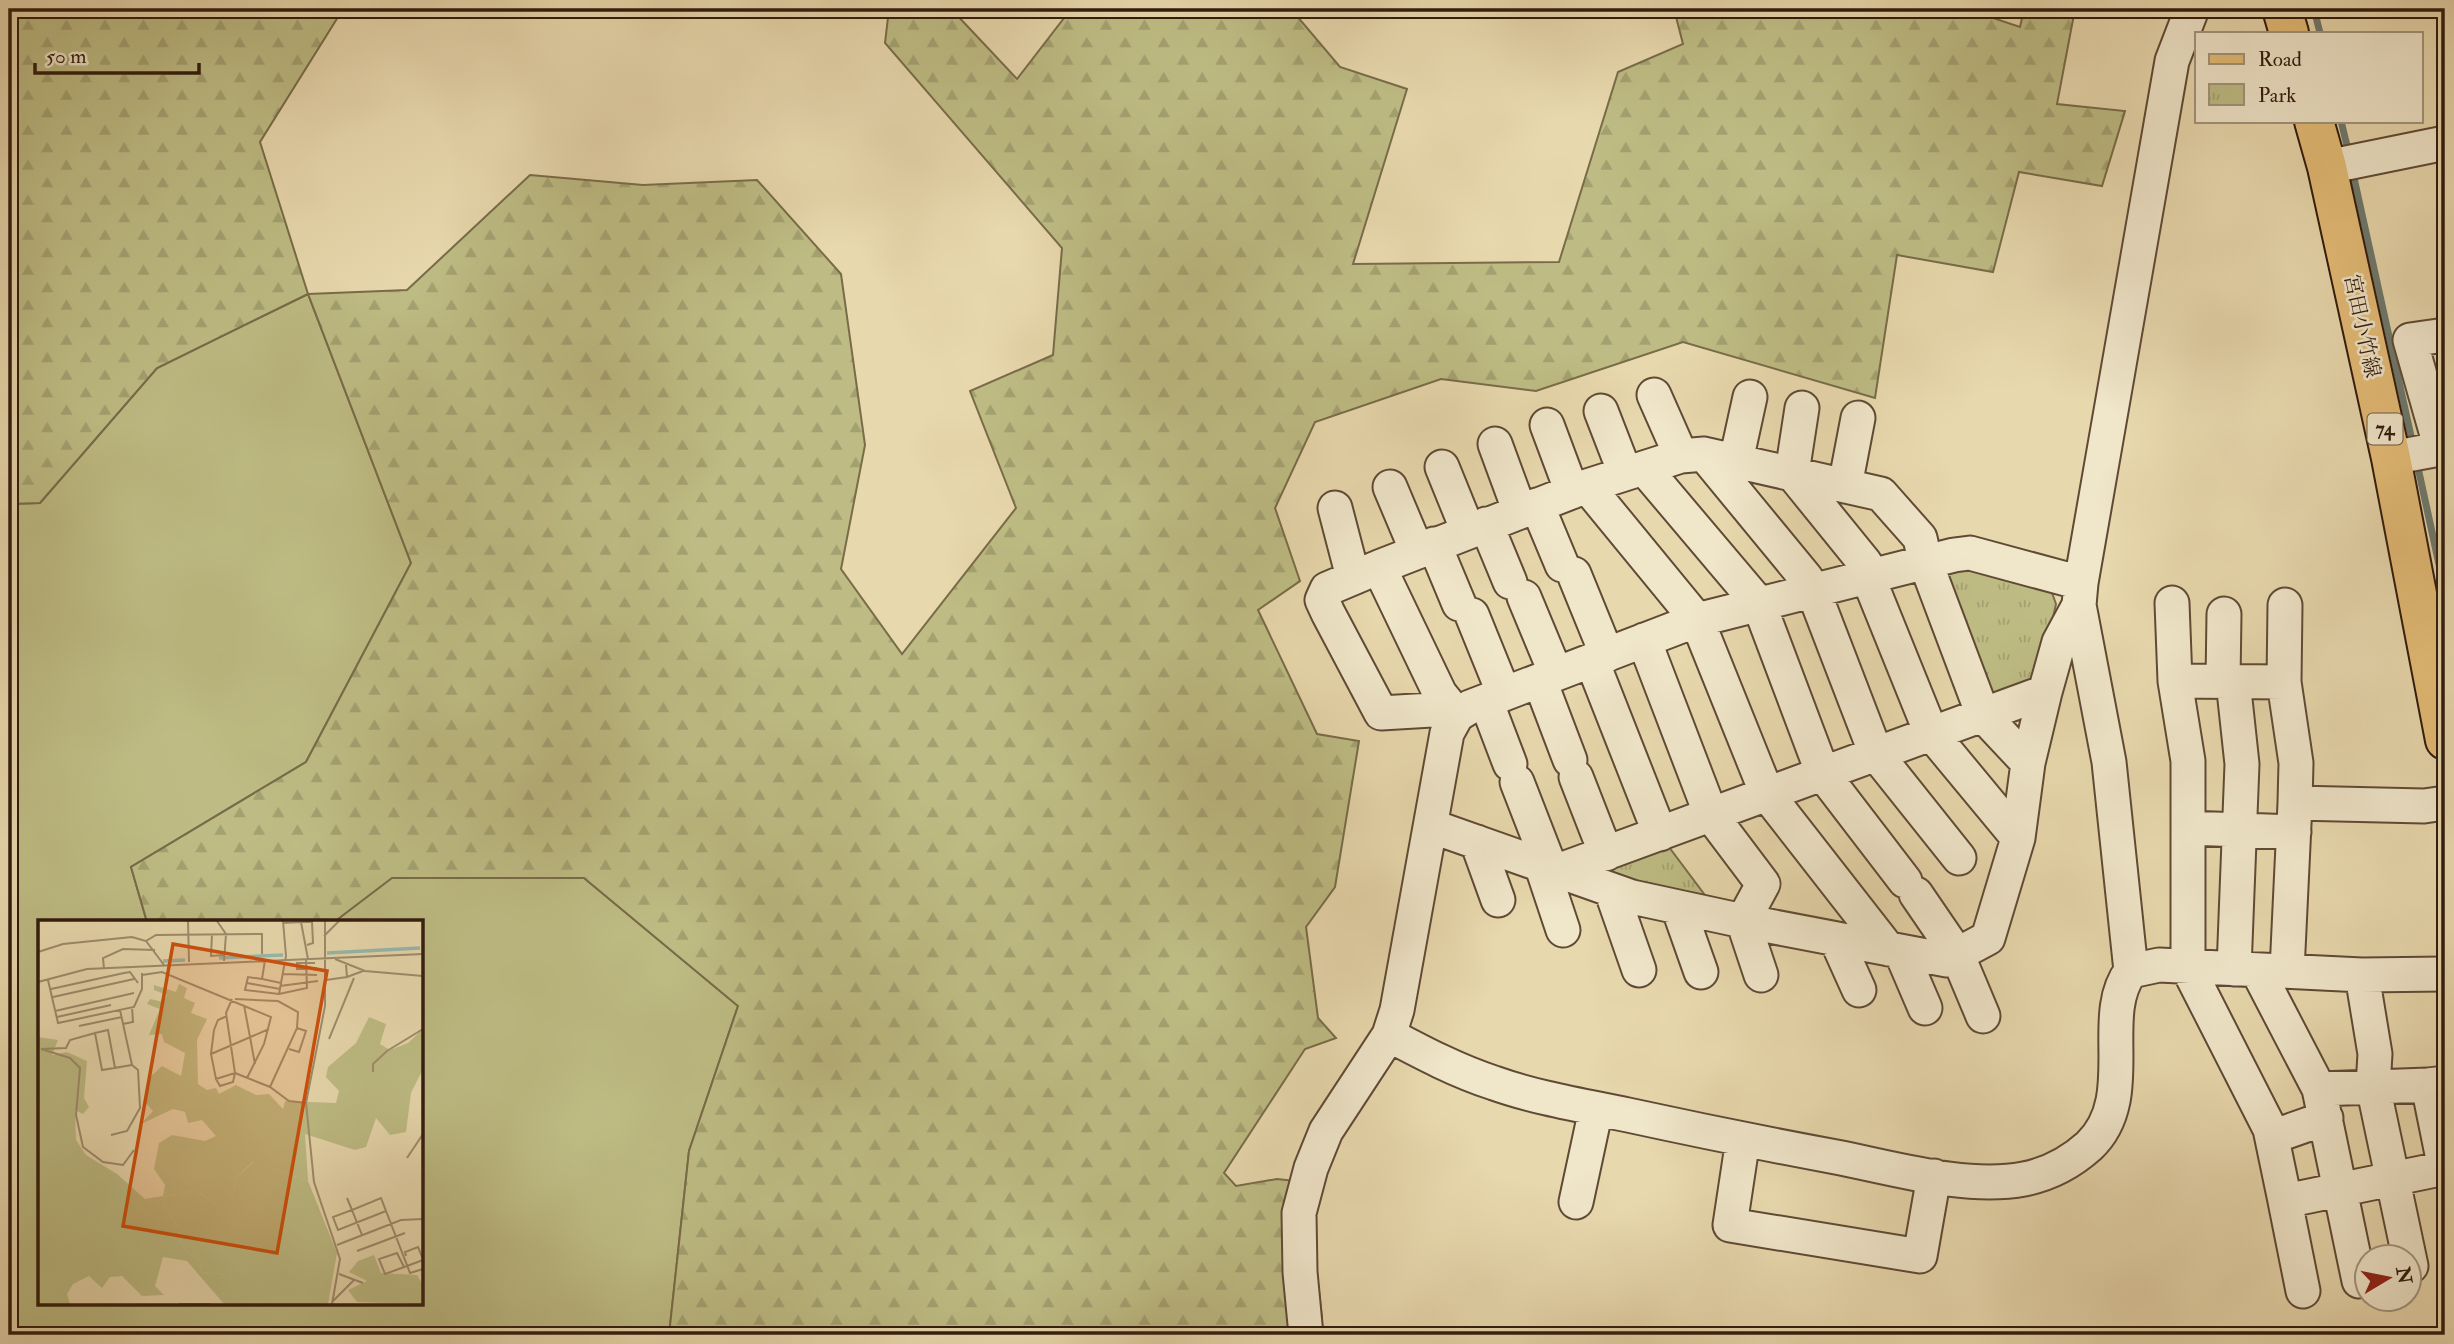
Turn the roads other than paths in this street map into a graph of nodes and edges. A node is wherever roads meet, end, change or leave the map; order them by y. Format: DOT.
graph roads {
  1 [pos="2192,9"];
  2 [pos="2281,9"];
  3 [pos="2288,32"];
  4 [pos="2315,122"];
  5 [pos="2445,143"];
  6 [pos="2345,164"];
  7 [pos="2445,335"];
  8 [pos="1654,395"];
  9 [pos="1750,397"];
  10 [pos="1802,408"];
  11 [pos="1601,411"];
  12 [pos="1858,418"];
  13 [pos="1547,425"];
  14 [pos="1495,444"];
  15 [pos="2423,452"];
  16 [pos="1707,457"];
  17 [pos="1442,467"];
  18 [pos="1635,471"];
  19 [pos="1792,473"];
  20 [pos="1845,486"];
  21 [pos="1390,487"];
  22 [pos="1580,489"];
  23 [pos="1335,508"];
  24 [pos="1529,508"];
  25 [pos="1477,528"];
  26 [pos="1426,547"];
  27 [pos="1925,561"];
  28 [pos="1366,572"];
  29 [pos="1868,577"];
  30 [pos="1812,590"];
  31 [pos="2080,594"];
  32 [pos="2172,603"];
  33 [pos="1759,604"];
  34 [pos="2285,605"];
  35 [pos="2224,614"];
  36 [pos="1697,620"];
  37 [pos="1644,640"];
  38 [pos="1599,658"];
  39 [pos="1548,677"];
  40 [pos="2175,681"];
  41 [pos="2228,681"];
  42 [pos="2284,682"];
  43 [pos="2045,692"];
  44 [pos="1482,703"];
  45 [pos="1983,715"];
  46 [pos="1931,733"];
  47 [pos="2445,740"];
  48 [pos="1876,754"];
  49 [pos="2028,764"];
  50 [pos="1823,774"];
  51 [pos="1768,794"];
  52 [pos="2445,803"];
  53 [pos="1711,815"];
  54 [pos="2295,817"];
  55 [pos="1431,826"];
  56 [pos="2188,828"];
  57 [pos="2240,830"];
  58 [pos="1660,834"];
  59 [pos="2018,838"];
  60 [pos="1477,842"];
  61 [pos="1606,853"];
  62 [pos="1550,867"];
  63 [pos="1611,890"];
  64 [pos="1498,900"];
  65 [pos="1678,907"];
  66 [pos="1996,908"];
  67 [pos="1743,921"];
  68 [pos="1563,930"];
  69 [pos="1836,939"];
  70 [pos="1895,950"];
  71 [pos="1957,954"];
  72 [pos="2188,968"];
  73 [pos="1639,970"];
  74 [pos="2259,970"];
  75 [pos="2131,971"];
  76 [pos="1701,972"];
  77 [pos="2445,974"];
  78 [pos="1761,975"];
  79 [pos="2362,975"];
  80 [pos="1858,990"];
  81 [pos="1924,1008"];
  82 [pos="1983,1016"];
  83 [pos="1389,1035"];
  84 [pos="2436,1084"];
  85 [pos="2373,1086"];
  86 [pos="2323,1103"];
  87 [pos="1596,1109"];
  88 [pos="2272,1137"];
  89 [pos="1743,1139"];
  90 [pos="2445,1168"];
  91 [pos="1934,1176"];
  92 [pos="2393,1179"];
  93 [pos="2341,1190"];
  94 [pos="2285,1201"];
  95 [pos="1576,1202"];
  96 [pos="2406,1242"];
  97 [pos="2352,1246"];
  98 [pos="2303,1291"];
  99 [pos="1306,1335"];
  1 -- 31 [label="street"];
  2 -- 3 [label="main road"];
  4 -- 6 [label="main road, 宮田小竹線 / 74"];
  5 -- 6 [label="street"];
  6 -- 15 [label="main road, 宮田小竹線 / 74"];
  7 -- 15 [label="street"];
  8 -- 16 [label="street"];
  9 -- 16 [label="street"];
  10 -- 19 [label="street"];
  11 -- 18 [label="street"];
  12 -- 20 [label="street"];
  13 -- 22 [label="street"];
  14 -- 24 [label="street"];
  15 -- 47 [label="main road, 宮田小竹線 / 74"];
  16 -- 18 [label="street"];
  16 -- 19 [label="street"];
  16 -- 30 [label="street"];
  17 -- 25 [label="street"];
  18 -- 22 [label="street"];
  18 -- 33 [label="street"];
  19 -- 20 [label="street"];
  19 -- 29 [label="street"];
  20 -- 27 [label="street"];
  21 -- 26 [label="street"];
  22 -- 24 [label="street"];
  22 -- 36 [label="street"];
  23 -- 28 [label="street"];
  24 -- 25 [label="street"];
  24 -- 38 [label="street"];
  25 -- 26 [label="street"];
  25 -- 39 [label="street"];
  26 -- 28 [label="street"];
  26 -- 44 [label="street"];
  27 -- 29 [label="street"];
  27 -- 31 [label="street"];
  27 -- 45 [label="street"];
  28 -- 44 [label="street"];
  28 -- 44 [label="street"];
  29 -- 30 [label="street"];
  29 -- 46 [label="street"];
  30 -- 33 [label="street"];
  30 -- 48 [label="street"];
  31 -- 43 [label="street"];
  31 -- 75 [label="street"];
  32 -- 40 [label="street"];
  33 -- 36 [label="street"];
  33 -- 50 [label="street"];
  34 -- 42 [label="street"];
  35 -- 41 [label="street"];
  36 -- 37 [label="street"];
  36 -- 51 [label="street"];
  37 -- 38 [label="street"];
  37 -- 53 [label="street"];
  38 -- 39 [label="street"];
  38 -- 58 [label="street"];
  39 -- 44 [label="street"];
  39 -- 61 [label="street"];
  40 -- 41 [label="street"];
  40 -- 56 [label="street"];
  41 -- 42 [label="street"];
  41 -- 57 [label="street"];
  42 -- 54 [label="street"];
  43 -- 45 [label="street"];
  43 -- 49 [label="street"];
  44 -- 55 [label="street"];
  44 -- 62 [label="street"];
  45 -- 46 [label="street"];
  45 -- 49 [label="street"];
  46 -- 48 [label="street"];
  46 -- 59 [label="street"];
  48 -- 50 [label="street"];
  48 -- 66 [label="street"];
  49 -- 59 [label="street"];
  50 -- 51 [label="street"];
  50 -- 71 [label="street"];
  51 -- 53 [label="street"];
  51 -- 70 [label="street"];
  52 -- 54 [label="street"];
  53 -- 58 [label="street"];
  53 -- 67 [label="street"];
  54 -- 57 [label="street"];
  54 -- 74 [label="street"];
  55 -- 60 [label="street"];
  55 -- 83 [label="street"];
  56 -- 57 [label="street"];
  56 -- 72 [label="street"];
  57 -- 74 [label="street"];
  58 -- 61 [label="street"];
  59 -- 66 [label="street"];
  60 -- 62 [label="street"];
  60 -- 64 [label="street"];
  61 -- 62 [label="street"];
  62 -- 63 [label="street"];
  62 -- 68 [label="street"];
  63 -- 65 [label="street"];
  63 -- 73 [label="street"];
  65 -- 67 [label="street"];
  65 -- 76 [label="street"];
  66 -- 71 [label="street"];
  67 -- 69 [label="street"];
  67 -- 78 [label="street"];
  69 -- 70 [label="street"];
  69 -- 80 [label="street"];
  70 -- 71 [label="street"];
  70 -- 81 [label="street"];
  71 -- 82 [label="street"];
  72 -- 74 [label="street"];
  72 -- 75 [label="street"];
  72 -- 88 [label="street"];
  74 -- 79 [label="street"];
  74 -- 86 [label="street"];
  75 -- 91 [label="street"];
  77 -- 79 [label="street"];
  79 -- 85 [label="street"];
  83 -- 87 [label="street"];
  83 -- 99 [label="street"];
  84 -- 85 [label="street"];
  84 -- 90 [label="street"];
  85 -- 86 [label="street"];
  85 -- 92 [label="street"];
  86 -- 88 [label="street"];
  86 -- 93 [label="street"];
  87 -- 89 [label="street"];
  87 -- 95 [label="street"];
  88 -- 94 [label="street"];
  89 -- 91 [label="street"];
  89 -- 91 [label="street"];
  90 -- 92 [label="street"];
  92 -- 93 [label="street"];
  92 -- 96 [label="street"];
  93 -- 94 [label="street"];
  93 -- 97 [label="street"];
  94 -- 98 [label="street"];
}
